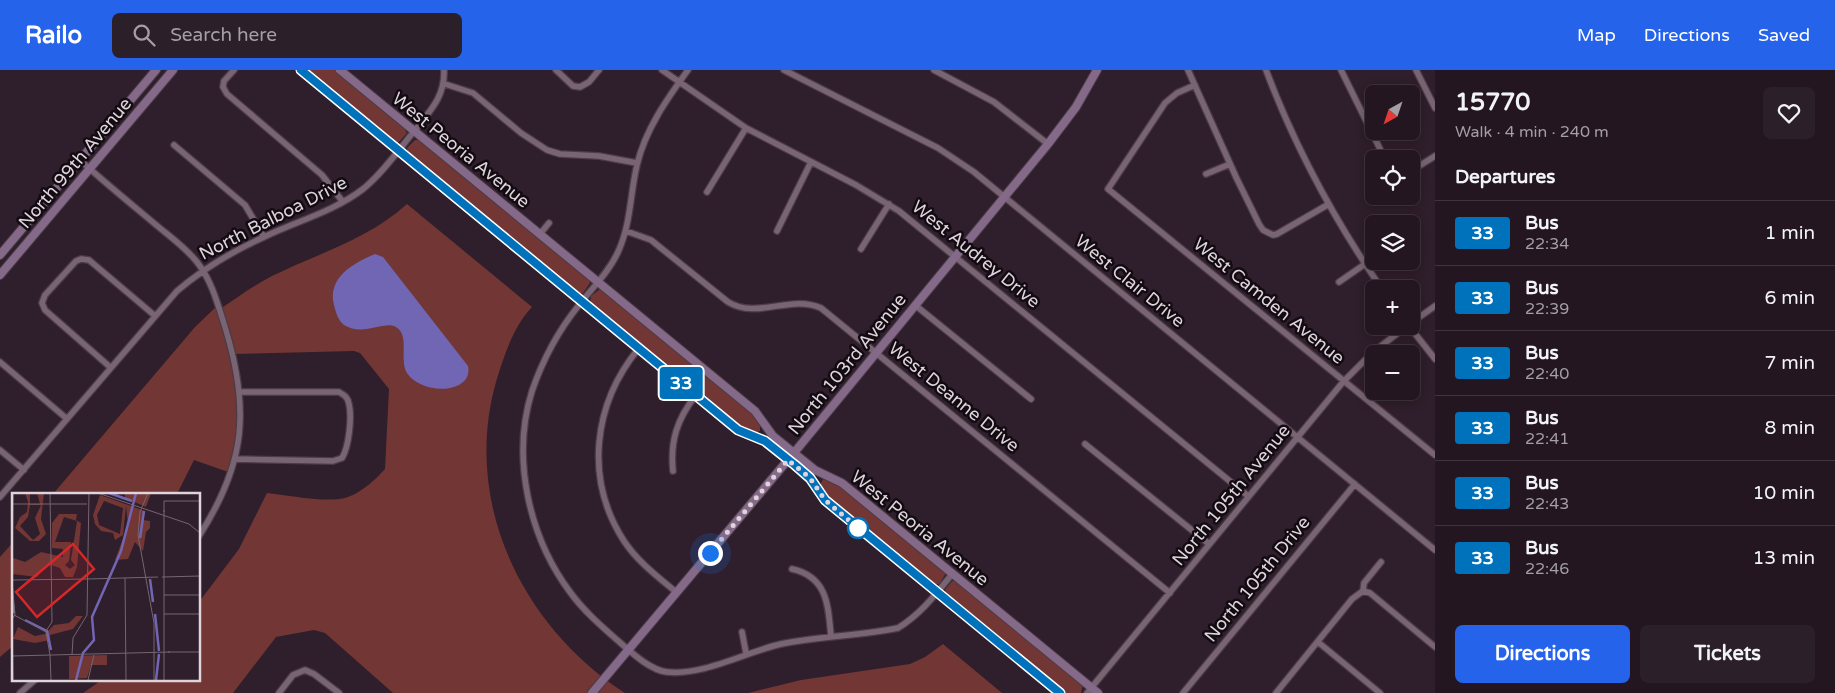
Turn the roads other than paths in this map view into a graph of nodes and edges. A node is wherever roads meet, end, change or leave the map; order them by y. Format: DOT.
graph roads {
  1 [pos="156,70"];
  2 [pos="173,70"];
  3 [pos="234,70"];
  4 [pos="301,70"];
  5 [pos="340,70"];
  6 [pos="444,70"];
  7 [pos="556,70"];
  8 [pos="599,70"];
  9 [pos="662,70"];
  10 [pos="688,70"];
  11 [pos="784,70"];
  12 [pos="934,70"];
  13 [pos="1188,70"];
  14 [pos="1266,70"];
  15 [pos="1341,70"];
  16 [pos="1416,70"];
  17 [pos="1095,71"];
  18 [pos="678,83"];
  19 [pos="445,84"];
  20 [pos="1195,85"];
  21 [pos="138,92"];
  22 [pos="148,100"];
  23 [pos="1435,108"];
  24 [pos="746,128"];
  25 [pos="414,131"];
  26 [pos="1048,144"];
  27 [pos="174,145"];
  28 [pos="1381,150"];
  29 [pos="398,151"];
  30 [pos="1435,156"];
  31 [pos="80,160"];
  32 [pos="811,162"];
  33 [pos="637,163"];
  34 [pos="1230,164"];
  35 [pos="1420,165"];
  36 [pos="89,169"];
  37 [pos="1206,174"];
  38 [pos="707,192"];
  39 [pos="1004,197"];
  40 [pos="343,202"];
  41 [pos="889,204"];
  42 [pos="1328,204"];
  43 [pos="549,223"];
  44 [pos="626,231"];
  45 [pos="778,231"];
  46 [pos="540,234"];
  47 [pos="264,237"];
  48 [pos="861,249"];
  49 [pos="0,255"];
  50 [pos="955,256"];
  51 [pos="1365,264"];
  52 [pos="204,270"];
  53 [pos="0,275"];
  54 [pos="597,282"];
  55 [pos="1339,282"];
  56 [pos="582,301"];
  57 [pos="916,305"];
  58 [pos="1435,306"];
  59 [pos="154,315"];
  60 [pos="1420,317"];
  61 [pos="1396,335"];
  62 [pos="1417,335"];
  63 [pos="639,348"];
  64 [pos="876,352"];
  65 [pos="1435,359"];
  66 [pos="0,362"];
  67 [pos="110,367"];
  68 [pos="1343,382"];
  69 [pos="240,392"];
  70 [pos="696,395"];
  71 [pos="1031,399"];
  72 [pos="66,418"];
  73 [pos="1297,438"];
  74 [pos="1085,444"];
  75 [pos="0,450"];
  76 [pos="1435,455"];
  77 [pos="791,457"];
  78 [pos="236,459"];
  79 [pos="24,470"];
  80 [pos="673,471"];
  81 [pos="1354,484"];
  82 [pos="1248,496"];
  83 [pos="0,497"];
  84 [pos="200,534"];
  85 [pos="1209,544"];
  86 [pos="1435,550"];
  87 [pos="1381,562"];
  88 [pos="792,570"];
  89 [pos="953,573"];
  90 [pos="1363,591"];
  91 [pos="676,592"];
  92 [pos="937,593"];
  93 [pos="1170,593"];
  94 [pos="742,632"];
  95 [pos="831,636"];
  96 [pos="1318,642"];
  97 [pos="1435,647"];
  98 [pos="628,649"];
  99 [pos="746,653"];
  100 [pos="35,680"];
  101 [pos="1092,691"];
  102 [pos="20,693"];
  103 [pos="279,693"];
  104 [pos="339,693"];
  105 [pos="592,693"];
  106 [pos="1060,693"];
  107 [pos="1183,693"];
  108 [pos="1276,693"];
  109 [pos="1380,693"];
  1 -- 21 [label="street, North 99th Avenue"];
  2 -- 22 [label="street, North 99th Avenue"];
  3 -- 40 [label="street"];
  4 -- 29 [label="street, West Peoria Avenue"];
  5 -- 25 [label="street, West Peoria Avenue"];
  6 -- 19 [label="street"];
  7 -- 8 [label="street"];
  9 -- 18 [label="street, West Audrey Drive"];
  10 -- 18 [label="street"];
  11 -- 39 [label="street, West Clair Drive"];
  12 -- 26 [label="street"];
  13 -- 20 [label="street"];
  14 -- 42 [label="street"];
  15 -- 28 [label="street"];
  16 -- 23 [label="street"];
  17 -- 26 [label="street, North 103rd Avenue"];
  18 -- 24 [label="street, West Audrey Drive"];
  18 -- 33 [label="street"];
  19 -- 25 [label="street, North Balboa Drive"];
  19 -- 33 [label="street"];
  20 -- 34 [label="street"];
  20 -- 68 [label="street, West Camden Avenue"];
  21 -- 22 [label="street"];
  21 -- 31 [label="street, North 99th Avenue"];
  22 -- 36 [label="street, North 99th Avenue"];
  24 -- 32 [label="street, West Audrey Drive"];
  24 -- 38 [label="street"];
  25 -- 29 [label="street, North Balboa Drive"];
  25 -- 46 [label="street, West Peoria Avenue"];
  26 -- 39 [label="street, North 103rd Avenue"];
  27 -- 47 [label="street"];
  29 -- 40 [label="street, North Balboa Drive"];
  29 -- 56 [label="street, West Peoria Avenue"];
  30 -- 35 [label="street"];
  31 -- 36 [label="street"];
  31 -- 49 [label="street, North 99th Avenue"];
  32 -- 41 [label="street, West Audrey Drive"];
  32 -- 45 [label="street"];
  33 -- 44 [label="street"];
  34 -- 37 [label="street"];
  34 -- 42 [label="street"];
  36 -- 52 [label="street"];
  36 -- 53 [label="street, North 99th Avenue"];
  39 -- 50 [label="street, North 103rd Avenue"];
  39 -- 73 [label="street, West Clair Drive"];
  40 -- 47 [label="street, North Balboa Drive"];
  41 -- 48 [label="street"];
  41 -- 50 [label="street, West Audrey Drive"];
  42 -- 51 [label="street"];
  43 -- 46 [label="street"];
  44 -- 54 [label="street"];
  44 -- 64 [label="street, West Deanne Drive"];
  46 -- 54 [label="street, West Peoria Avenue"];
  47 -- 52 [label="street, North Balboa Drive"];
  50 -- 57 [label="street, North 103rd Avenue"];
  50 -- 82 [label="street, West Audrey Drive"];
  51 -- 55 [label="street"];
  52 -- 59 [label="street, North Balboa Drive"];
  52 -- 69 [label="street"];
  54 -- 56 [label="street"];
  54 -- 77 [label="street, West Peoria Avenue"];
  56 -- 63 [label="street, West Peoria Avenue"];
  56 -- 98 [label="street"];
  57 -- 64 [label="street, North 103rd Avenue"];
  57 -- 71 [label="street"];
  58 -- 60 [label="street, North 105th Avenue"];
  59 -- 67 [label="street, North Balboa Drive"];
  59 -- 67 [label="street"];
  61 -- 68 [label="street, North 105th Avenue"];
  62 -- 65 [label="street"];
  63 -- 70 [label="street, West Peoria Avenue"];
  63 -- 91 [label="street"];
  64 -- 77 [label="street, North 103rd Avenue"];
  64 -- 93 [label="street, West Deanne Drive"];
  66 -- 72 [label="street"];
  67 -- 72 [label="street, North Balboa Drive"];
  68 -- 73 [label="street, North 105th Avenue"];
  68 -- 76 [label="street, West Camden Avenue"];
  69 -- 78 [label="street"];
  69 -- 78 [label="street"];
  70 -- 77 [label="street, West Peoria Avenue"];
  70 -- 80 [label="street"];
  72 -- 79 [label="street, North Balboa Drive"];
  73 -- 81 [label="street, West Clair Drive"];
  73 -- 82 [label="street, North 105th Avenue"];
  74 -- 85 [label="street"];
  75 -- 79 [label="street"];
  77 -- 89 [label="street, West Peoria Avenue"];
  77 -- 91 [label="street, North 103rd Avenue"];
  77 -- 92 [label="street, West Peoria Avenue"];
  78 -- 84 [label="street"];
  79 -- 83 [label="street, North Balboa Drive"];
  81 -- 86 [label="street, West Clair Drive"];
  81 -- 107 [label="street, North 105th Drive"];
  82 -- 85 [label="street, North 105th Avenue"];
  85 -- 93 [label="street, North 105th Avenue"];
  87 -- 90 [label="street"];
  88 -- 95 [label="street"];
  89 -- 92 [label="street"];
  89 -- 101 [label="street, West Peoria Avenue"];
  90 -- 96 [label="street"];
  90 -- 97 [label="street"];
  91 -- 98 [label="street, North 103rd Avenue"];
  92 -- 95 [label="street"];
  92 -- 106 [label="street, West Peoria Avenue"];
  93 -- 101 [label="street, North 105th Avenue"];
  94 -- 99 [label="street"];
  95 -- 99 [label="street"];
  96 -- 108 [label="street"];
  96 -- 109 [label="street"];
  98 -- 99 [label="street"];
  98 -- 105 [label="street, North 103rd Avenue"];
  100 -- 102 [label="street"];
  103 -- 104 [label="street"];
}
